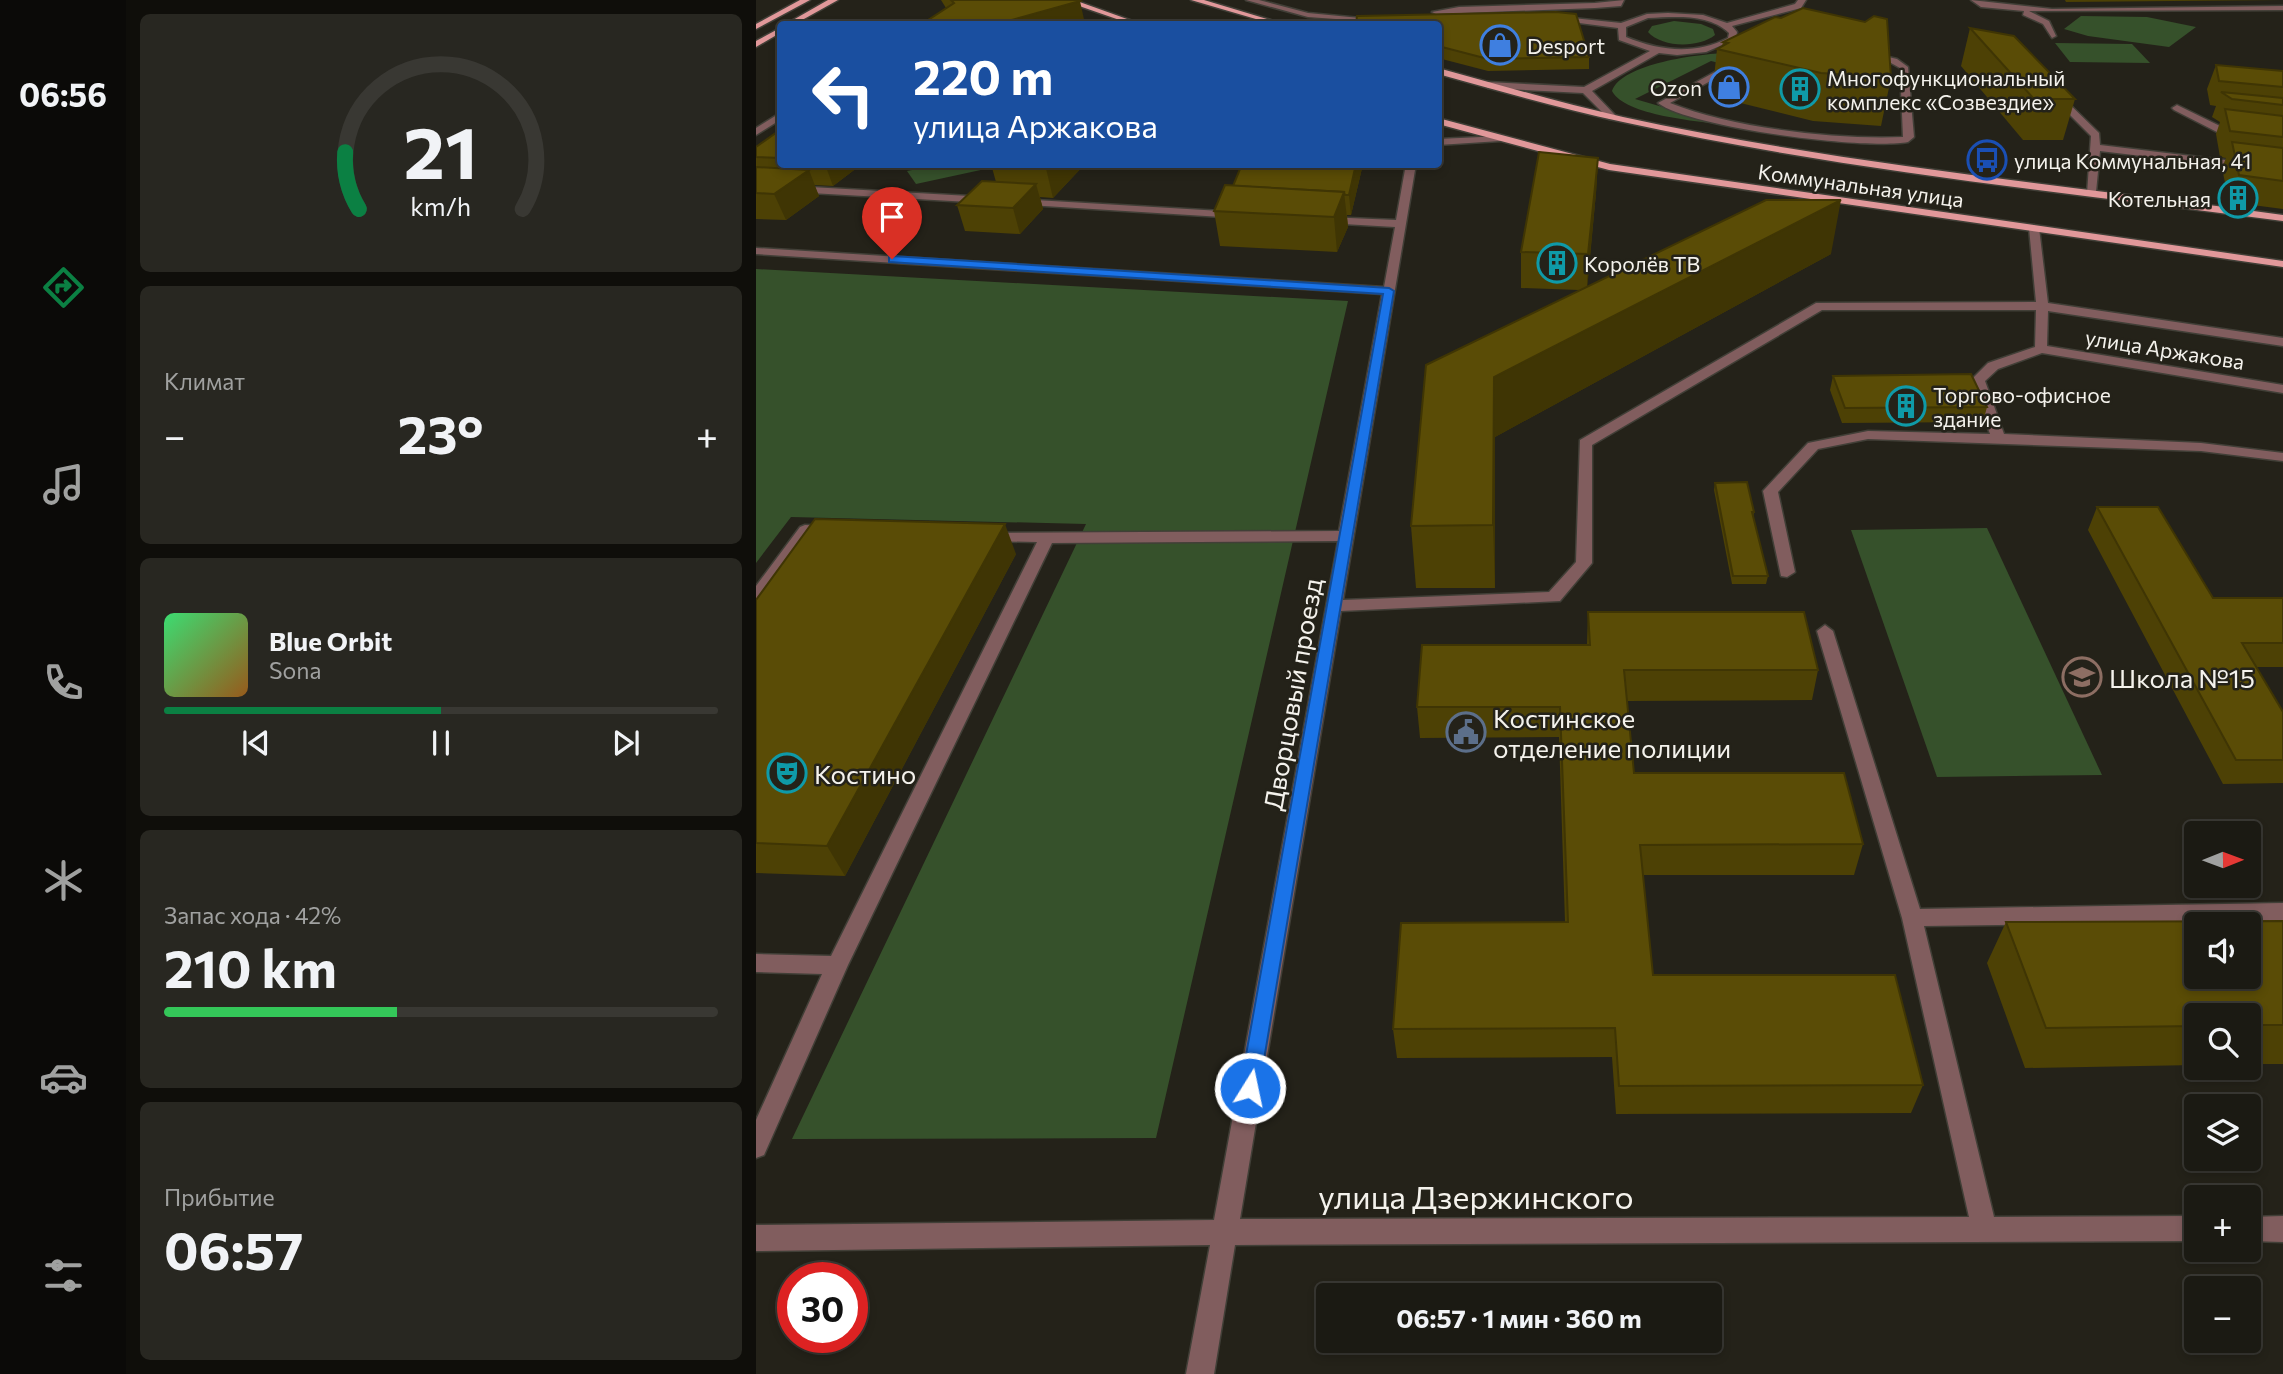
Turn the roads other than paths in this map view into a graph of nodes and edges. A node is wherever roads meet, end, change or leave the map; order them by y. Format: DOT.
graph roads {
  1 [pos="806,0"];
  2 [pos="834,0"];
  3 [pos="1066,0"];
  4 [pos="1195,0"];
  5 [pos="1250,0"];
  6 [pos="1435,0"];
  7 [pos="1620,0"];
  8 [pos="1802,0"];
  9 [pos="1975,0"];
  10 [pos="2283,8"];
  11 [pos="2017,9"];
  12 [pos="1436,15"];
  13 [pos="1425,19"];
  14 [pos="1392,20"];
  15 [pos="796,21"];
  16 [pos="1128,21"];
  17 [pos="1269,21"];
  18 [pos="1728,25"];
  19 [pos="1622,26"];
  20 [pos="756,27"];
  21 [pos="777,32"];
  22 [pos="2052,36"];
  23 [pos="756,44"];
  24 [pos="1722,46"];
  25 [pos="1735,49"];
  26 [pos="1658,50"];
  27 [pos="1857,53"];
  28 [pos="1745,59"];
  29 [pos="1442,72"];
  30 [pos="2042,83"];
  31 [pos="1488,85"];
  32 [pos="1586,90"];
  33 [pos="2204,111"];
  34 [pos="1612,117"];
  35 [pos="777,118"];
  36 [pos="1442,122"];
  37 [pos="756,132"];
  38 [pos="2283,137"];
  39 [pos="1500,138"];
  40 [pos="1442,142"];
  41 [pos="2095,147"];
  42 [pos="1410,168"];
  43 [pos="2283,170"];
  44 [pos="756,187"];
  45 [pos="2091,192"];
  46 [pos="997,201"];
  47 [pos="1011,202"];
  48 [pos="1255,216"];
  49 [pos="2283,218"];
  50 [pos="1310,219"];
  51 [pos="1401,224"];
  52 [pos="2034,228"];
  53 [pos="756,251"];
  54 [pos="2283,264"];
  55 [pos="1389,291"];
  56 [pos="2042,306"];
  57 [pos="2283,341"];
  58 [pos="2041,349"];
  59 [pos="2283,389"];
  60 [pos="1998,438"];
  61 [pos="2283,457"];
  62 [pos="843,532"];
  63 [pos="962,535"];
  64 [pos="1346,536"];
  65 [pos="1047,538"];
  66 [pos="1787,572"];
  67 [pos="756,598"];
  68 [pos="1334,606"];
  69 [pos="1825,631"];
  70 [pos="2283,912"];
  71 [pos="1912,918"];
  72 [pos="756,963"];
  73 [pos="837,965"];
  74 [pos="756,1147"];
  75 [pos="2283,1228"];
  76 [pos="1984,1229"];
  77 [pos="2184,1229"];
  78 [pos="2261,1229"];
  79 [pos="1226,1232"];
  80 [pos="756,1238"];
  81 [pos="1200,1374"];
  1 -- 20 [label="main road"];
  2 -- 15 [label="main road"];
  3 -- 16 [label="main road"];
  4 -- 17 [label="main road"];
  5 -- 14 [label="street"];
  6 -- 12 [label="street"];
  7 -- 12 [label="street"];
  8 -- 18 [label="street"];
  9 -- 11 [label="street"];
  10 -- 11 [label="street"];
  11 -- 22 [label="street"];
  12 -- 13 [label="street"];
  12 -- 19 [label="street"];
  18 -- 19 [label="street"];
  18 -- 24 [label="street"];
  19 -- 26 [label="street"];
  21 -- 23 [label="main road"];
  24 -- 25 [label="street"];
  24 -- 26 [label="street"];
  26 -- 32 [label="street"];
  27 -- 28 [label="street"];
  29 -- 31 [label="main road, Коммунальная улица"];
  30 -- 41 [label="street"];
  31 -- 32 [label="street, Коммунальная улица"];
  31 -- 34 [label="main road, Коммунальная улица"];
  32 -- 34 [label="street"];
  33 -- 38 [label="street"];
  34 -- 45 [label="main road, Коммунальная улица"];
  35 -- 37 [label="street"];
  36 -- 39 [label="main road, Коммунальная улица"];
  39 -- 40 [label="street"];
  39 -- 52 [label="main road, Коммунальная улица"];
  41 -- 43 [label="street"];
  41 -- 45 [label="street"];
  42 -- 51 [label="street, Дворцовый проезд"];
  44 -- 46 [label="street"];
  45 -- 49 [label="main road, Коммунальная улица"];
  47 -- 48 [label="street"];
  50 -- 51 [label="street"];
  51 -- 55 [label="street, Дворцовый проезд"];
  52 -- 54 [label="main road, Коммунальная улица"];
  52 -- 56 [label="street"];
  53 -- 55 [label="street"];
  55 -- 64 [label="street, Дворцовый проезд"];
  56 -- 57 [label="street"];
  56 -- 58 [label="street"];
  56 -- 68 [label="street"];
  58 -- 59 [label="street, улица Аржакова"];
  58 -- 60 [label="street"];
  60 -- 61 [label="street"];
  60 -- 66 [label="street"];
  62 -- 67 [label="street"];
  63 -- 65 [label="street"];
  64 -- 65 [label="street"];
  64 -- 68 [label="street, Дворцовый проезд"];
  65 -- 73 [label="street"];
  68 -- 79 [label="street, Дворцовый проезд"];
  69 -- 71 [label="street"];
  70 -- 71 [label="street"];
  71 -- 76 [label="street"];
  72 -- 73 [label="street"];
  73 -- 74 [label="street"];
  75 -- 78 [label="street"];
  76 -- 77 [label="street, улица Дзержинского"];
  76 -- 79 [label="street, улица Дзержинского"];
  79 -- 80 [label="street, улица Дзержинского"];
  79 -- 81 [label="street, Дворцовый проезд"];
}
